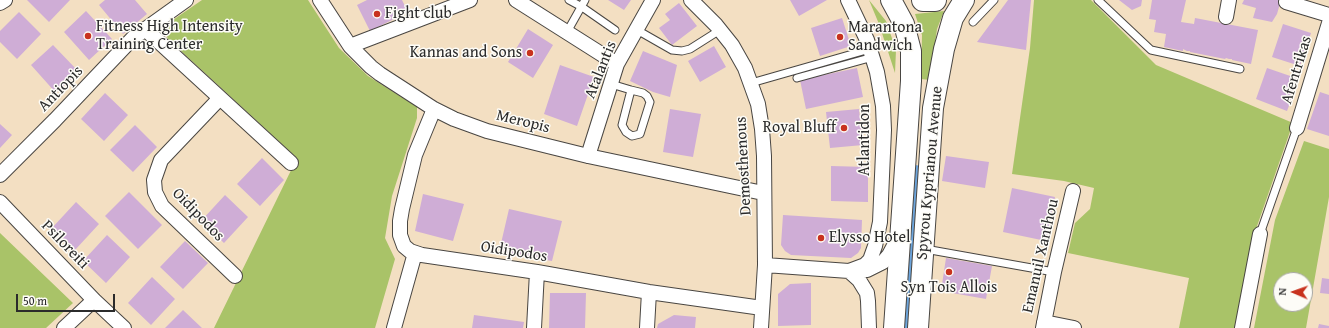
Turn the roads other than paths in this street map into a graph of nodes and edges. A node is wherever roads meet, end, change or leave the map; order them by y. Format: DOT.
graph roads {
  1 [pos="5,0"];
  2 [pos="186,0"];
  3 [pos="320,0"];
  4 [pos="470,0"];
  5 [pos="516,0"];
  6 [pos="569,0"];
  7 [pos="653,0"];
  8 [pos="691,0"];
  9 [pos="848,0"];
  10 [pos="891,0"];
  11 [pos="923,0"];
  12 [pos="935,0"];
  13 [pos="964,0"];
  14 [pos="994,0"];
  15 [pos="1098,0"];
  16 [pos="1229,0"];
  17 [pos="1286,2"];
  18 [pos="0,3"];
  19 [pos="583,3"];
  20 [pos="1329,15"];
  21 [pos="1226,16"];
  22 [pos="973,22"];
  23 [pos="1329,23"];
  24 [pos="145,29"];
  25 [pos="615,30"];
  26 [pos="637,30"];
  27 [pos="720,30"];
  28 [pos="567,32"];
  29 [pos="350,46"];
  30 [pos="871,53"];
  31 [pos="618,64"];
  32 [pos="1240,69"];
  33 [pos="797,78"];
  34 [pos="751,83"];
  35 [pos="611,84"];
  36 [pos="632,90"];
  37 [pos="220,98"];
  38 [pos="434,109"];
  39 [pos="1297,128"];
  40 [pos="588,156"];
  41 [pos="291,163"];
  42 [pos="0,175"];
  43 [pos="1073,191"];
  44 [pos="763,193"];
  45 [pos="0,202"];
  46 [pos="1260,234"];
  47 [pos="900,235"];
  48 [pos="923,249"];
  49 [pos="415,253"];
  50 [pos="764,265"];
  51 [pos="849,271"];
  52 [pos="537,272"];
  53 [pos="1054,272"];
  54 [pos="235,276"];
  55 [pos="649,292"];
  56 [pos="94,300"];
  57 [pos="762,308"];
  58 [pos="1043,325"];
  59 [pos="64,328"];
  60 [pos="124,328"];
  61 [pos="394,328"];
  62 [pos="534,328"];
  63 [pos="647,328"];
  64 [pos="761,328"];
  65 [pos="869,328"];
  66 [pos="894,328"];
  67 [pos="918,328"];
  68 [pos="1074,328"];
  69 [pos="1242,328"];
  1 -- 18 [label="street"];
  2 -- 24 [label="street, Antiopis"];
  3 -- 29 [label="street, Meropis"];
  4 -- 29 [label="street"];
  5 -- 28 [label="street"];
  6 -- 19 [label="lane"];
  7 -- 26 [label="street, Atalantis"];
  8 -- 27 [label="street, Demosthenous"];
  9 -- 30 [label="street, Atlantidon"];
  10 -- 47 [label="main road, Spyrou Kyprianou Avenue"];
  11 -- 12 [label="main road"];
  13 -- 48 [label="main road, Spyrou Kyprianou Avenue"];
  14 -- 22 [label="lane"];
  15 -- 32 [label="lane"];
  16 -- 21 [label="street"];
  17 -- 20 [label="street"];
  19 -- 25 [label="lane"];
  19 -- 28 [label="lane"];
  23 -- 39 [label="street, Afentrikas"];
  24 -- 37 [label="street"];
  24 -- 42 [label="street, Antiopis"];
  26 -- 27 [label="lane"];
  26 -- 31 [label="street, Atalantis"];
  27 -- 34 [label="street, Demosthenous"];
  28 -- 31 [label="street"];
  29 -- 38 [label="street, Meropis"];
  30 -- 33 [label="lane"];
  30 -- 34 [label="lane"];
  30 -- 51 [label="street, Atlantidon"];
  31 -- 35 [label="street, Atalantis"];
  34 -- 44 [label="street, Demosthenous"];
  35 -- 36 [label="lane"];
  35 -- 40 [label="street, Atalantis"];
  36 -- 36 [label="lane"];
  37 -- 41 [label="street"];
  37 -- 54 [label="street, Oidipodos"];
  38 -- 40 [label="street, Meropis"];
  38 -- 49 [label="street"];
  39 -- 46 [label="lane"];
  40 -- 44 [label="street, Meropis"];
  43 -- 53 [label="street, Emanuil Xanthou"];
  44 -- 50 [label="street, Demosthenous"];
  45 -- 56 [label="street, Psiloreiti"];
  46 -- 69 [label="street"];
  47 -- 51 [label="street, Atlantidon"];
  47 -- 66 [label="main road, Spyrou Kyprianou Avenue"];
  48 -- 53 [label="lane"];
  48 -- 67 [label="main road, Spyrou Kyprianou Avenue"];
  49 -- 52 [label="street, Oidipodos"];
  49 -- 61 [label="street"];
  50 -- 51 [label="street, Atlantidon"];
  50 -- 57 [label="street, Demosthenous"];
  51 -- 65 [label="street"];
  52 -- 55 [label="street, Oidipodos"];
  52 -- 62 [label="street"];
  53 -- 58 [label="street, Emanuil Xanthou"];
  55 -- 57 [label="street, Oidipodos"];
  55 -- 63 [label="street"];
  56 -- 59 [label="street"];
  56 -- 60 [label="street, Psiloreiti"];
  57 -- 64 [label="street, Demosthenous"];
  58 -- 68 [label="street"];
}
